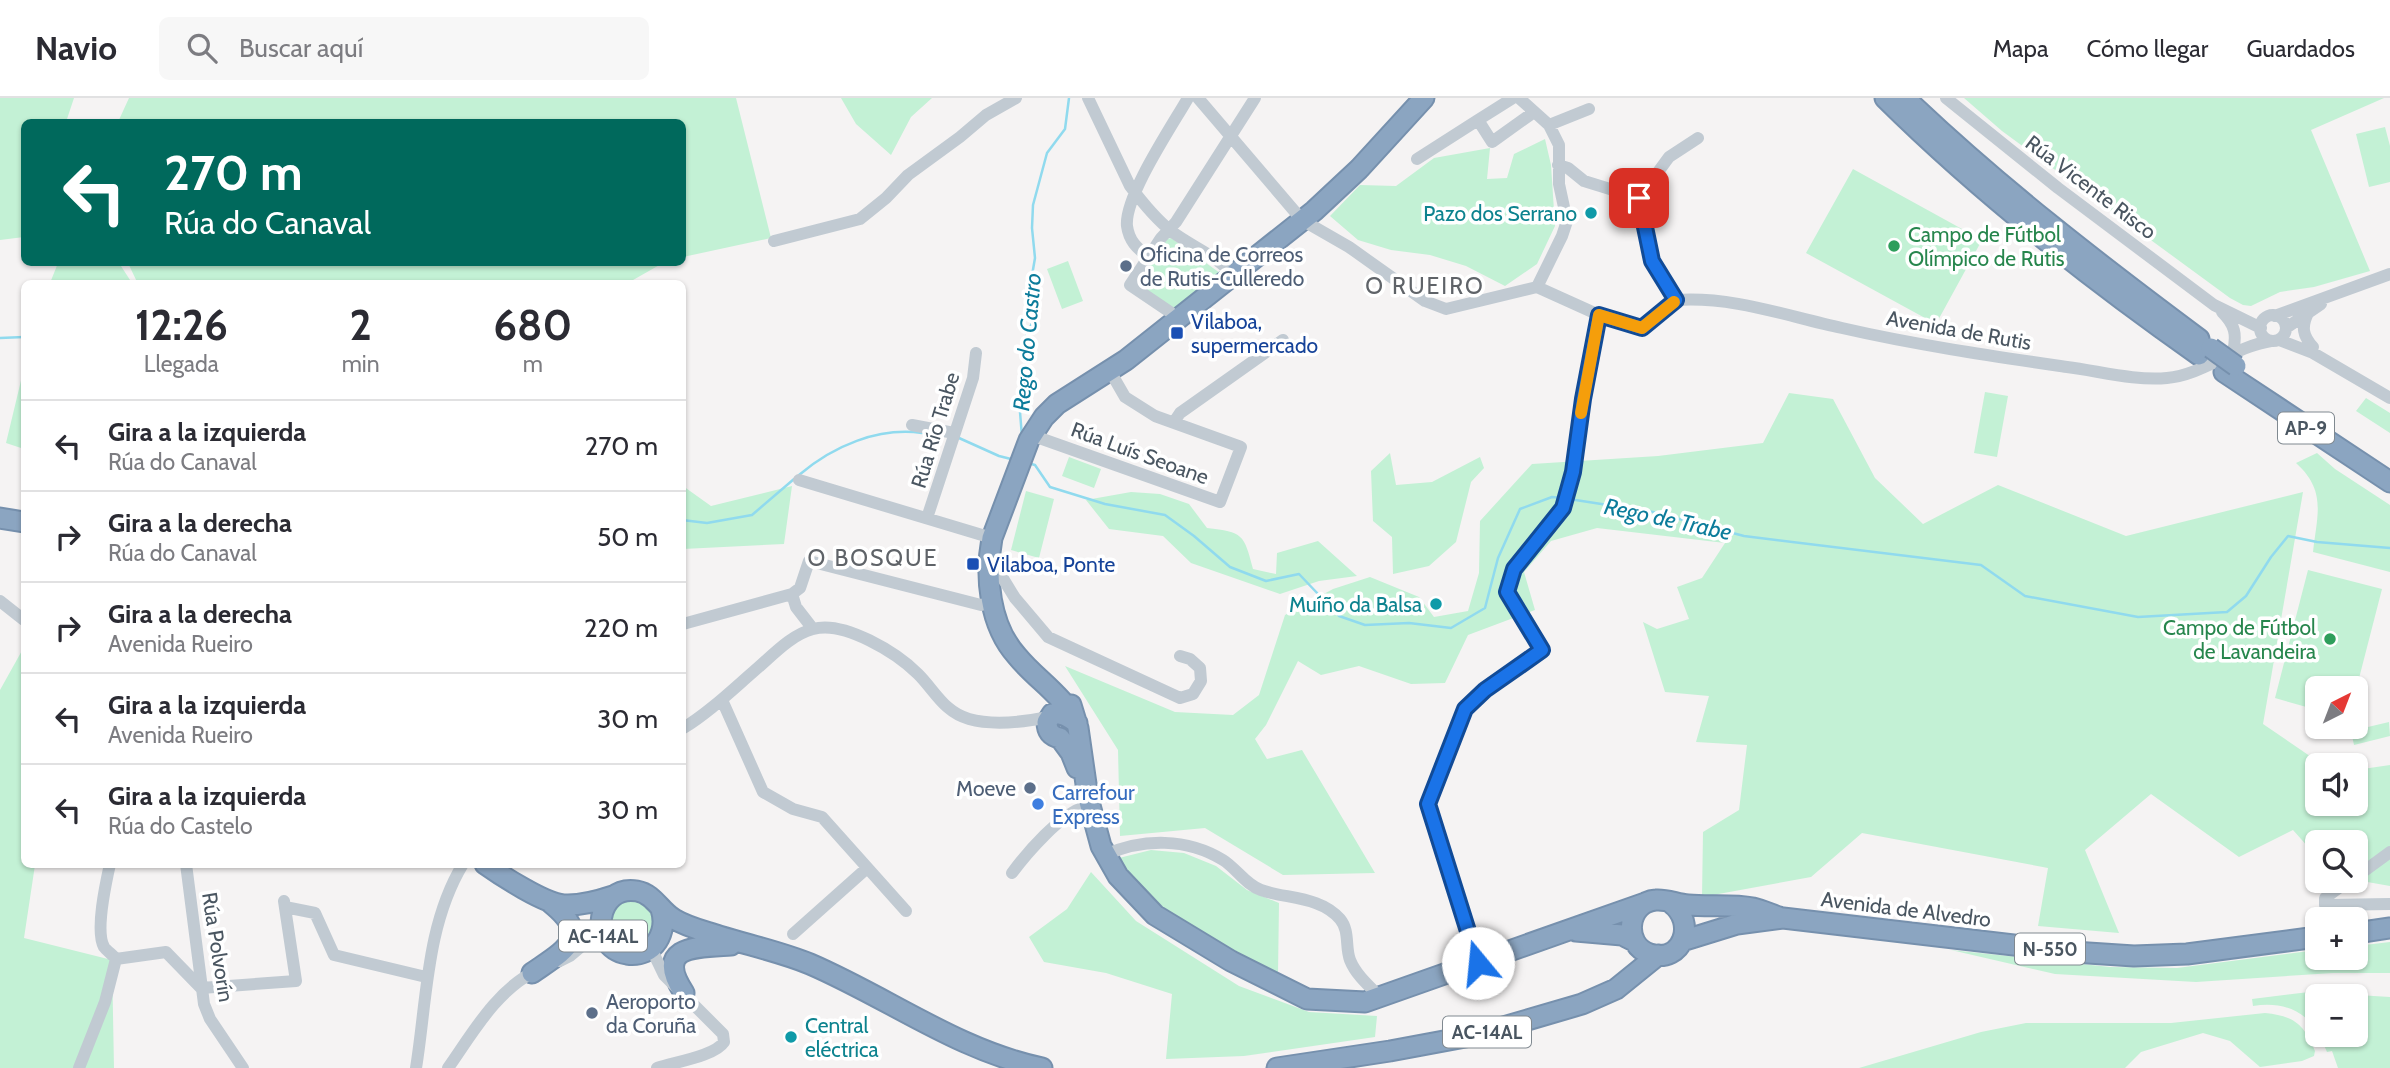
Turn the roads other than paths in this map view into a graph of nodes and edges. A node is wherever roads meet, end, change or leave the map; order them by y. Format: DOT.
graph roads {
  1 [pos="1016,98"];
  2 [pos="1088,98"];
  3 [pos="1188,98"];
  4 [pos="1198,98"];
  5 [pos="1255,98"];
  6 [pos="1424,98"];
  7 [pos="1516,98"];
  8 [pos="1885,98"];
  9 [pos="1905,98"];
  10 [pos="1946,98"];
  11 [pos="1589,110"];
  12 [pos="1534,112"];
  13 [pos="1478,120"];
  14 [pos="1549,125"];
  15 [pos="1231,136"];
  16 [pos="1698,138"];
  17 [pos="1417,159"];
  18 [pos="1558,165"];
  19 [pos="1135,194"];
  20 [pos="1639,198"];
  21 [pos="1302,220"];
  22 [pos="1169,230"];
  23 [pos="774,241"];
  24 [pos="1148,257"];
  25 [pos="2390,274"];
  26 [pos="1234,276"];
  27 [pos="1537,287"];
  28 [pos="2333,296"];
  29 [pos="1676,300"];
  30 [pos="2214,305"];
  31 [pos="2309,313"];
  32 [pos="1599,315"];
  33 [pos="1177,320"];
  34 [pos="2265,323"];
  35 [pos="2280,335"];
  36 [pos="1283,340"];
  37 [pos="2313,347"];
  38 [pos="2205,352"];
  39 [pos="976,353"];
  40 [pos="2231,363"];
  41 [pos="1110,371"];
  42 [pos="2346,372"];
  43 [pos="2390,398"];
  44 [pos="1174,422"];
  45 [pos="912,425"];
  46 [pos="954,433"];
  47 [pos="1030,437"];
  48 [pos="2390,467"];
  49 [pos="799,480"];
  50 [pos="2390,482"];
  51 [pos="0,518"];
  52 [pos="927,518"];
  53 [pos="21,522"];
  54 [pos="991,545"];
  55 [pos="792,594"];
  56 [pos="0,601"];
  57 [pos="994,608"];
  58 [pos="1028,615"];
  59 [pos="21,618"];
  60 [pos="686,623"];
  61 [pos="813,629"];
  62 [pos="1016,656"];
  63 [pos="1180,656"];
  64 [pos="1045,675"];
  65 [pos="722,699"];
  66 [pos="1074,719"];
  67 [pos="1052,724"];
  68 [pos="686,726"];
  69 [pos="1094,782"];
  70 [pos="1085,807"];
  71 [pos="1103,850"];
  72 [pos="2390,852"];
  73 [pos="109,868"];
  74 [pos="187,868"];
  75 [pos="461,868"];
  76 [pos="492,868"];
  77 [pos="2368,868"];
  78 [pos="866,869"];
  79 [pos="1012,873"];
  80 [pos="2332,893"];
  81 [pos="613,896"];
  82 [pos="1648,902"];
  83 [pos="1671,903"];
  84 [pos="558,904"];
  85 [pos="2390,904"];
  86 [pos="661,909"];
  87 [pos="906,911"];
  88 [pos="1783,918"];
  89 [pos="600,927"];
  90 [pos="2390,928"];
  91 [pos="1568,930"];
  92 [pos="2368,931"];
  93 [pos="793,934"];
  94 [pos="2305,939"];
  95 [pos="1682,941"];
  96 [pos="746,945"];
  97 [pos="654,946"];
  98 [pos="1645,948"];
  99 [pos="116,959"];
  100 [pos="1478,963"];
  101 [pos="532,973"];
  102 [pos="426,977"];
  103 [pos="201,988"];
  104 [pos="684,993"];
  105 [pos="1380,997"];
  106 [pos="79,1068"];
  107 [pos="243,1068"];
  108 [pos="416,1068"];
  109 [pos="448,1068"];
  110 [pos="657,1068"];
  111 [pos="1042,1068"];
  112 [pos="1276,1068"];
  1 -- 23 [label="street"];
  2 -- 19 [label="street"];
  3 -- 19 [label="street"];
  4 -- 15 [label="street"];
  5 -- 15 [label="street"];
  6 -- 21 [label="highway"];
  7 -- 12 [label="street"];
  7 -- 13 [label="street"];
  8 -- 38 [label="highway, AP-9"];
  9 -- 38 [label="highway, AP-9"];
  10 -- 30 [label="street, Rúa Vicente Risco"];
  11 -- 14 [label="street"];
  12 -- 13 [label="street"];
  12 -- 14 [label="street"];
  13 -- 17 [label="street"];
  14 -- 18 [label="street"];
  15 -- 21 [label="street"];
  15 -- 22 [label="street"];
  16 -- 20 [label="street"];
  18 -- 20 [label="street"];
  18 -- 27 [label="street"];
  19 -- 22 [label="street"];
  19 -- 24 [label="street"];
  20 -- 29 [label="street"];
  21 -- 26 [label="highway"];
  21 -- 27 [label="street"];
  22 -- 24 [label="street"];
  22 -- 26 [label="street"];
  24 -- 33 [label="street"];
  25 -- 28 [label="street, Avenida de Rutis"];
  26 -- 33 [label="highway"];
  27 -- 32 [label="street"];
  28 -- 31 [label="street, Avenida de Rutis"];
  28 -- 34 [label="street, Avenida de Rutis"];
  29 -- 32 [label="street"];
  29 -- 40 [label="street, Avenida de Rutis"];
  30 -- 34 [label="street, Rúa Vicente Risco"];
  30 -- 40 [label="street"];
  31 -- 35 [label="street, Avenida de Rutis"];
  31 -- 37 [label="street"];
  32 -- 100 [label="street"];
  33 -- 41 [label="highway"];
  34 -- 35 [label="street"];
  34 -- 35 [label="street"];
  34 -- 40 [label="street, Avenida de Rutis"];
  35 -- 37 [label="street"];
  35 -- 40 [label="street, Avenida de Rutis"];
  35 -- 42 [label="street"];
  36 -- 44 [label="street"];
  37 -- 42 [label="street"];
  38 -- 40 [label="highway, AP-9, bridge"];
  39 -- 46 [label="street, Rúa Río Trabe"];
  40 -- 48 [label="highway, AP-9"];
  40 -- 50 [label="highway, AP-9"];
  41 -- 44 [label="street"];
  41 -- 47 [label="highway"];
  42 -- 43 [label="street"];
  44 -- 47 [label="street, Rúa Luís Seoane"];
  45 -- 46 [label="street"];
  46 -- 52 [label="street, Rúa Río Trabe"];
  47 -- 54 [label="highway"];
  49 -- 52 [label="street"];
  51 -- 53 [label="highway"];
  52 -- 54 [label="street"];
  54 -- 57 [label="highway"];
  54 -- 58 [label="street"];
  55 -- 57 [label="street"];
  55 -- 60 [label="street"];
  55 -- 61 [label="street"];
  56 -- 59 [label="street"];
  57 -- 58 [label="street"];
  57 -- 62 [label="highway"];
  58 -- 63 [label="street"];
  61 -- 65 [label="street"];
  61 -- 67 [label="street"];
  62 -- 64 [label="highway"];
  62 -- 66 [label="highway"];
  62 -- 67 [label="highway"];
  64 -- 66 [label="highway"];
  64 -- 69 [label="highway"];
  65 -- 68 [label="street"];
  65 -- 78 [label="street"];
  66 -- 67 [label="highway"];
  66 -- 69 [label="highway"];
  66 -- 71 [label="highway"];
  67 -- 70 [label="highway"];
  69 -- 71 [label="highway"];
  70 -- 71 [label="highway"];
  70 -- 79 [label="street"];
  71 -- 105 [label="highway"];
  71 -- 105 [label="street"];
  72 -- 77 [label="street"];
  73 -- 99 [label="street"];
  74 -- 103 [label="street, Rúa Polvorín"];
  75 -- 102 [label="street"];
  76 -- 84 [label="highway, AC-14AL"];
  78 -- 87 [label="street"];
  78 -- 93 [label="street"];
  80 -- 85 [label="street"];
  81 -- 84 [label="highway, AC-14AL"];
  81 -- 86 [label="highway, AC-14AL"];
  81 -- 89 [label="highway, AC-14AL"];
  82 -- 83 [label="highway, N-550"];
  82 -- 91 [label="highway"];
  82 -- 98 [label="highway"];
  83 -- 88 [label="highway, Avenida de Alvedro / N-550"];
  83 -- 95 [label="highway"];
  84 -- 89 [label="highway, AC-14AL"];
  84 -- 101 [label="highway, AC-14AL"];
  86 -- 96 [label="highway, AC-14AL"];
  86 -- 97 [label="highway, AC-14AL"];
  88 -- 94 [label="highway, Avenida de Alvedro / N-550"];
  88 -- 95 [label="highway, Avenida de Alvedro / N-550"];
  89 -- 97 [label="highway, AC-14AL"];
  89 -- 101 [label="street"];
  90 -- 92 [label="highway"];
  91 -- 98 [label="highway"];
  91 -- 100 [label="highway"];
  95 -- 98 [label="highway, N-550"];
  96 -- 97 [label="highway, AC-14AL"];
  96 -- 104 [label="highway, AC-14AL"];
  96 -- 111 [label="highway, AC-14AL"];
  97 -- 104 [label="street"];
  98 -- 112 [label="highway, AC-14AL"];
  99 -- 103 [label="street"];
  99 -- 106 [label="street"];
  100 -- 105 [label="highway"];
  101 -- 109 [label="street"];
  102 -- 103 [label="street"];
  102 -- 108 [label="street"];
  103 -- 107 [label="street, Rúa Polvorín"];
  104 -- 110 [label="street"];
}
